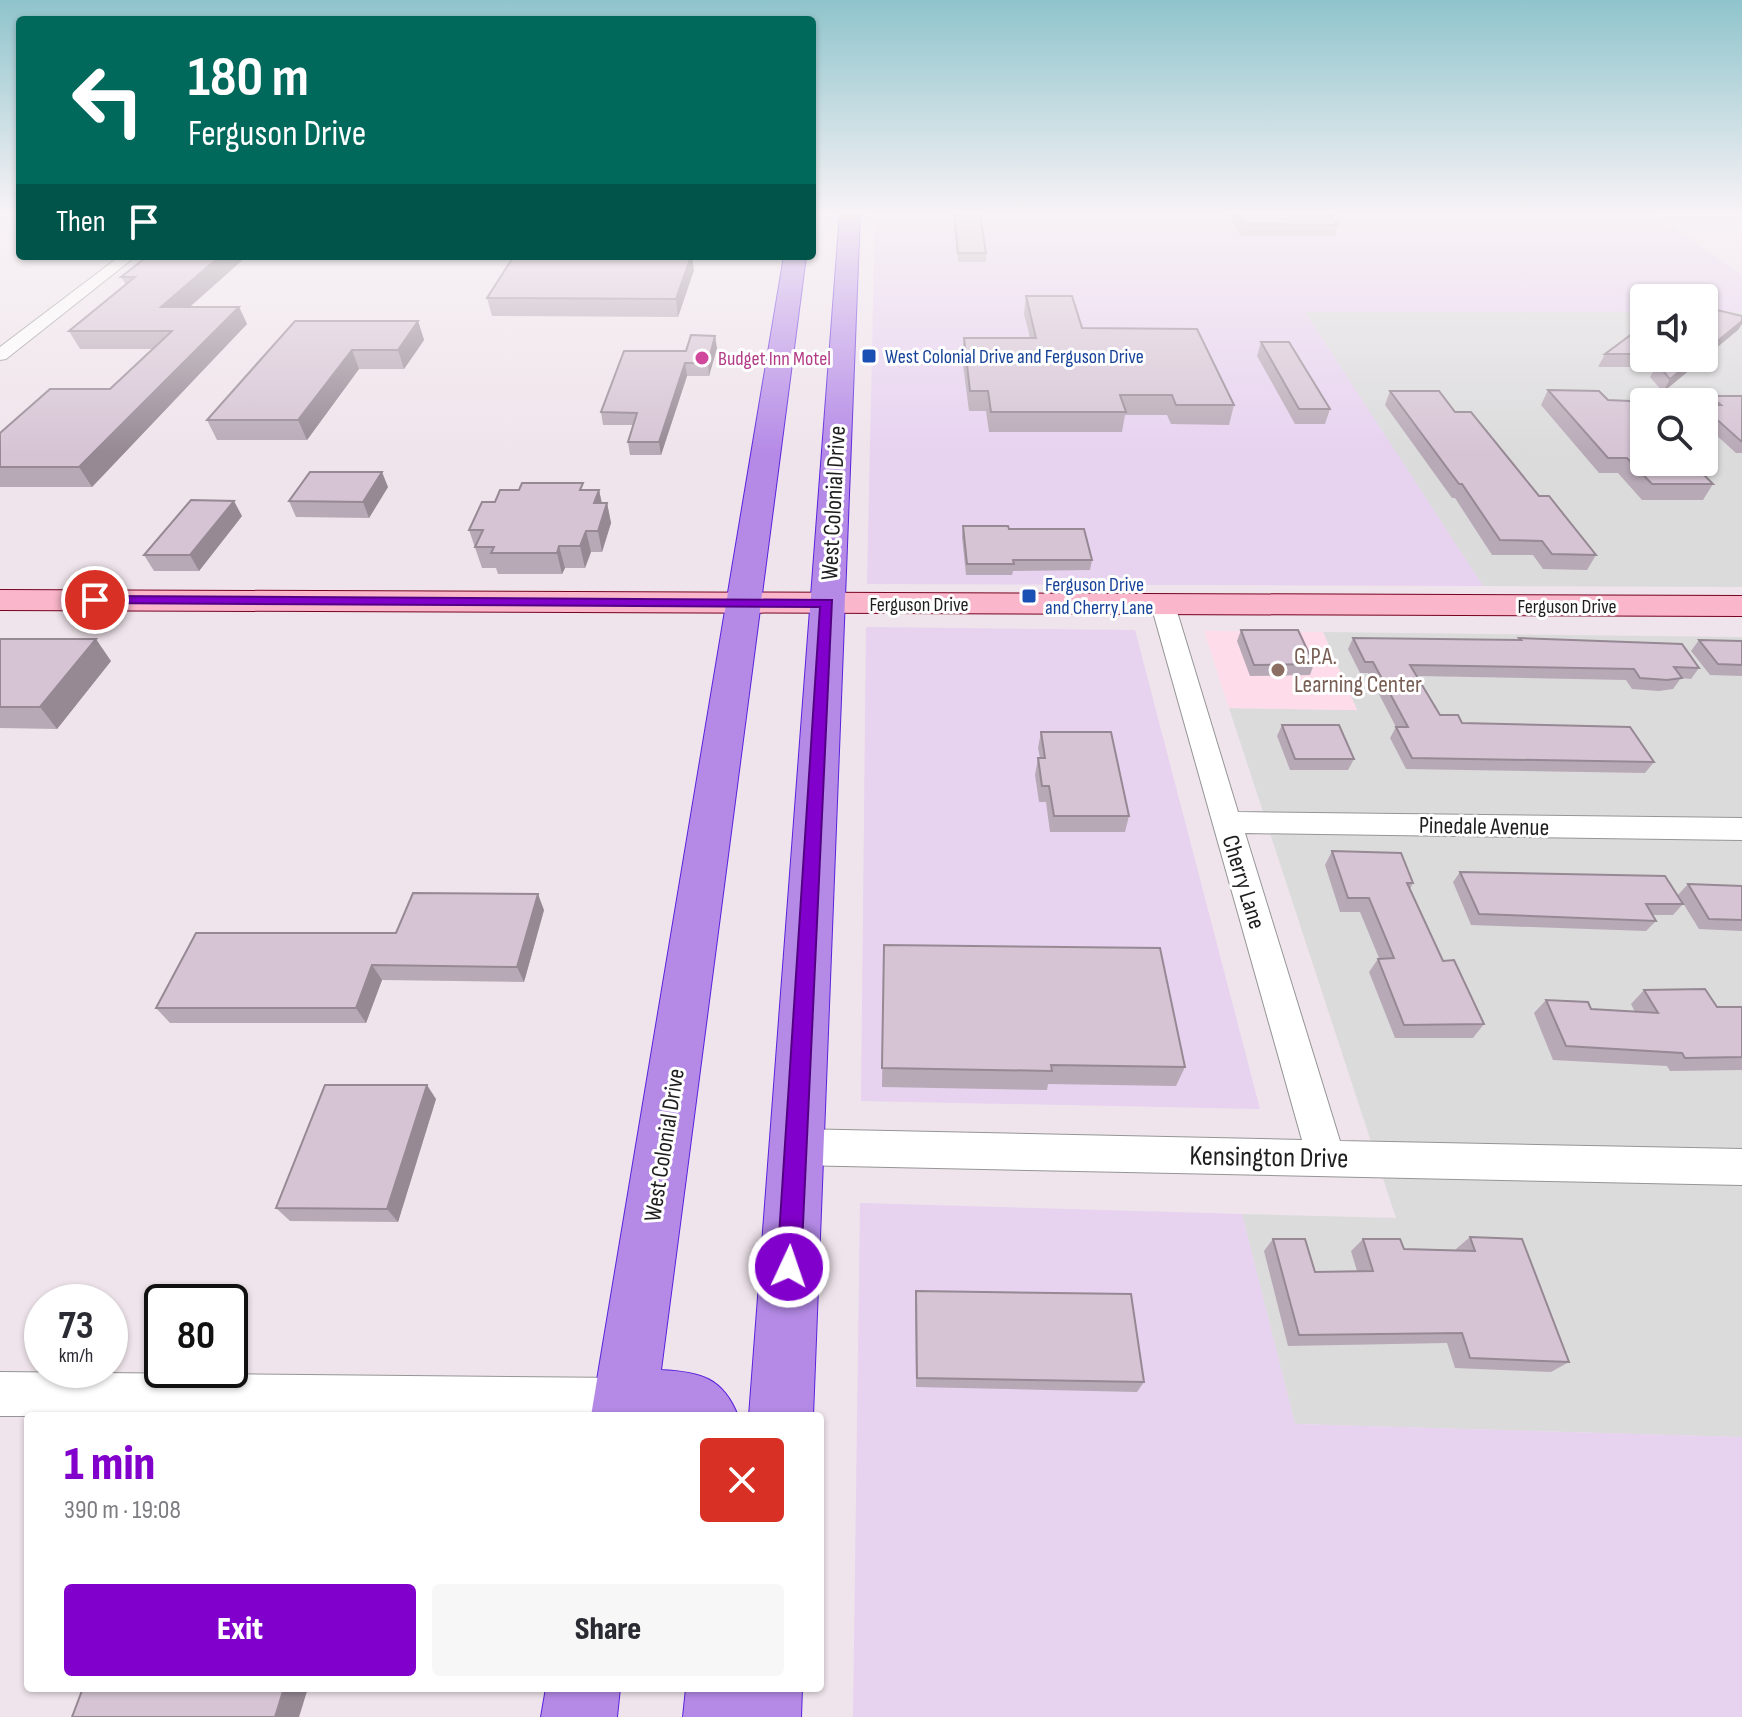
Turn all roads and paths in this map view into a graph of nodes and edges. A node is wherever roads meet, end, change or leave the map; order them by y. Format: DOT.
graph roads {
  1 [pos="81,293"];
  2 [pos="789,293"];
  3 [pos="808,293"];
  4 [pos="831,293"];
  5 [pos="824,325"];
  6 [pos="0,355"];
  7 [pos="0,600"];
  8 [pos="827,603"];
  9 [pos="744,604"];
  10 [pos="1163,605"];
  11 [pos="1742,606"];
  12 [pos="1226,822"];
  13 [pos="1742,829"];
  14 [pos="796,1147"];
  15 [pos="1326,1157"];
  16 [pos="1742,1167"];
  17 [pos="0,1394"];
  18 [pos="624,1408"];
  19 [pos="700,1412"];
  20 [pos="781,1412"];
  21 [pos="582,1692"];
  22 [pos="723,1692"];
  23 [pos="765,1692"];
  24 [pos="579,1717"];
  25 [pos="721,1717"];
  26 [pos="763,1717"];
  1 -- 6 [label="street"];
  2 -- 9 [label="highway, West Colonial Drive"];
  3 -- 5 [label="highway"];
  4 -- 5 [label="highway, West Colonial Drive"];
  5 -- 8 [label="highway, West Colonial Drive"];
  7 -- 9 [label="street, Ferguson Drive"];
  8 -- 9 [label="street, Ferguson Drive"];
  8 -- 10 [label="street, Ferguson Drive"];
  8 -- 14 [label="highway, West Colonial Drive"];
  9 -- 18 [label="highway, West Colonial Drive"];
  10 -- 11 [label="street, Ferguson Drive"];
  10 -- 12 [label="street, Cherry Lane"];
  12 -- 13 [label="street, Pinedale Avenue"];
  12 -- 15 [label="street, Cherry Lane"];
  14 -- 15 [label="street, Kensington Drive"];
  14 -- 20 [label="highway, West Colonial Drive"];
  15 -- 16 [label="street, Kensington Drive"];
  17 -- 18 [label="street"];
  18 -- 19 [label="highway"];
  21 -- 24 [label="highway"];
  22 -- 25 [label="highway"];
  23 -- 26 [label="highway"];
}
